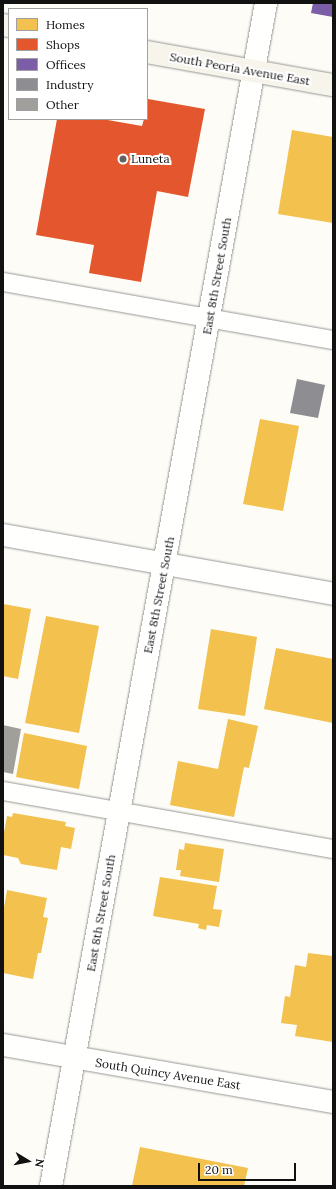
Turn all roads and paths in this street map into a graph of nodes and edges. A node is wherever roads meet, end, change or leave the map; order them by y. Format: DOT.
graph roads {
  1 [pos="266,3"];
  2 [pos="148,52"];
  3 [pos="254,72"];
  4 [pos="333,85"];
  5 [pos="3,282"];
  6 [pos="209,319"];
  7 [pos="333,340"];
  8 [pos="3,535"];
  9 [pos="165,564"];
  10 [pos="333,594"];
  11 [pos="3,791"];
  12 [pos="119,812"];
  13 [pos="333,849"];
  14 [pos="3,1045"];
  15 [pos="75,1058"];
  16 [pos="333,1102"];
  17 [pos="51,1186"];
  1 -- 3 [label="street, East 8th Street South"];
  2 -- 3 [label="main road, South Peoria Avenue East"];
  3 -- 4 [label="main road, South Peoria Avenue East"];
  3 -- 6 [label="street, East 8th Street South"];
  5 -- 6 [label="lane"];
  6 -- 7 [label="lane"];
  6 -- 9 [label="street, East 8th Street South"];
  8 -- 9 [label="street"];
  9 -- 10 [label="street"];
  9 -- 12 [label="street, East 8th Street South"];
  11 -- 12 [label="lane"];
  12 -- 13 [label="lane"];
  12 -- 15 [label="street, East 8th Street South"];
  14 -- 15 [label="street, South Quincy Avenue East"];
  15 -- 16 [label="street, South Quincy Avenue East"];
  15 -- 17 [label="street, East 8th Street South"];
}
